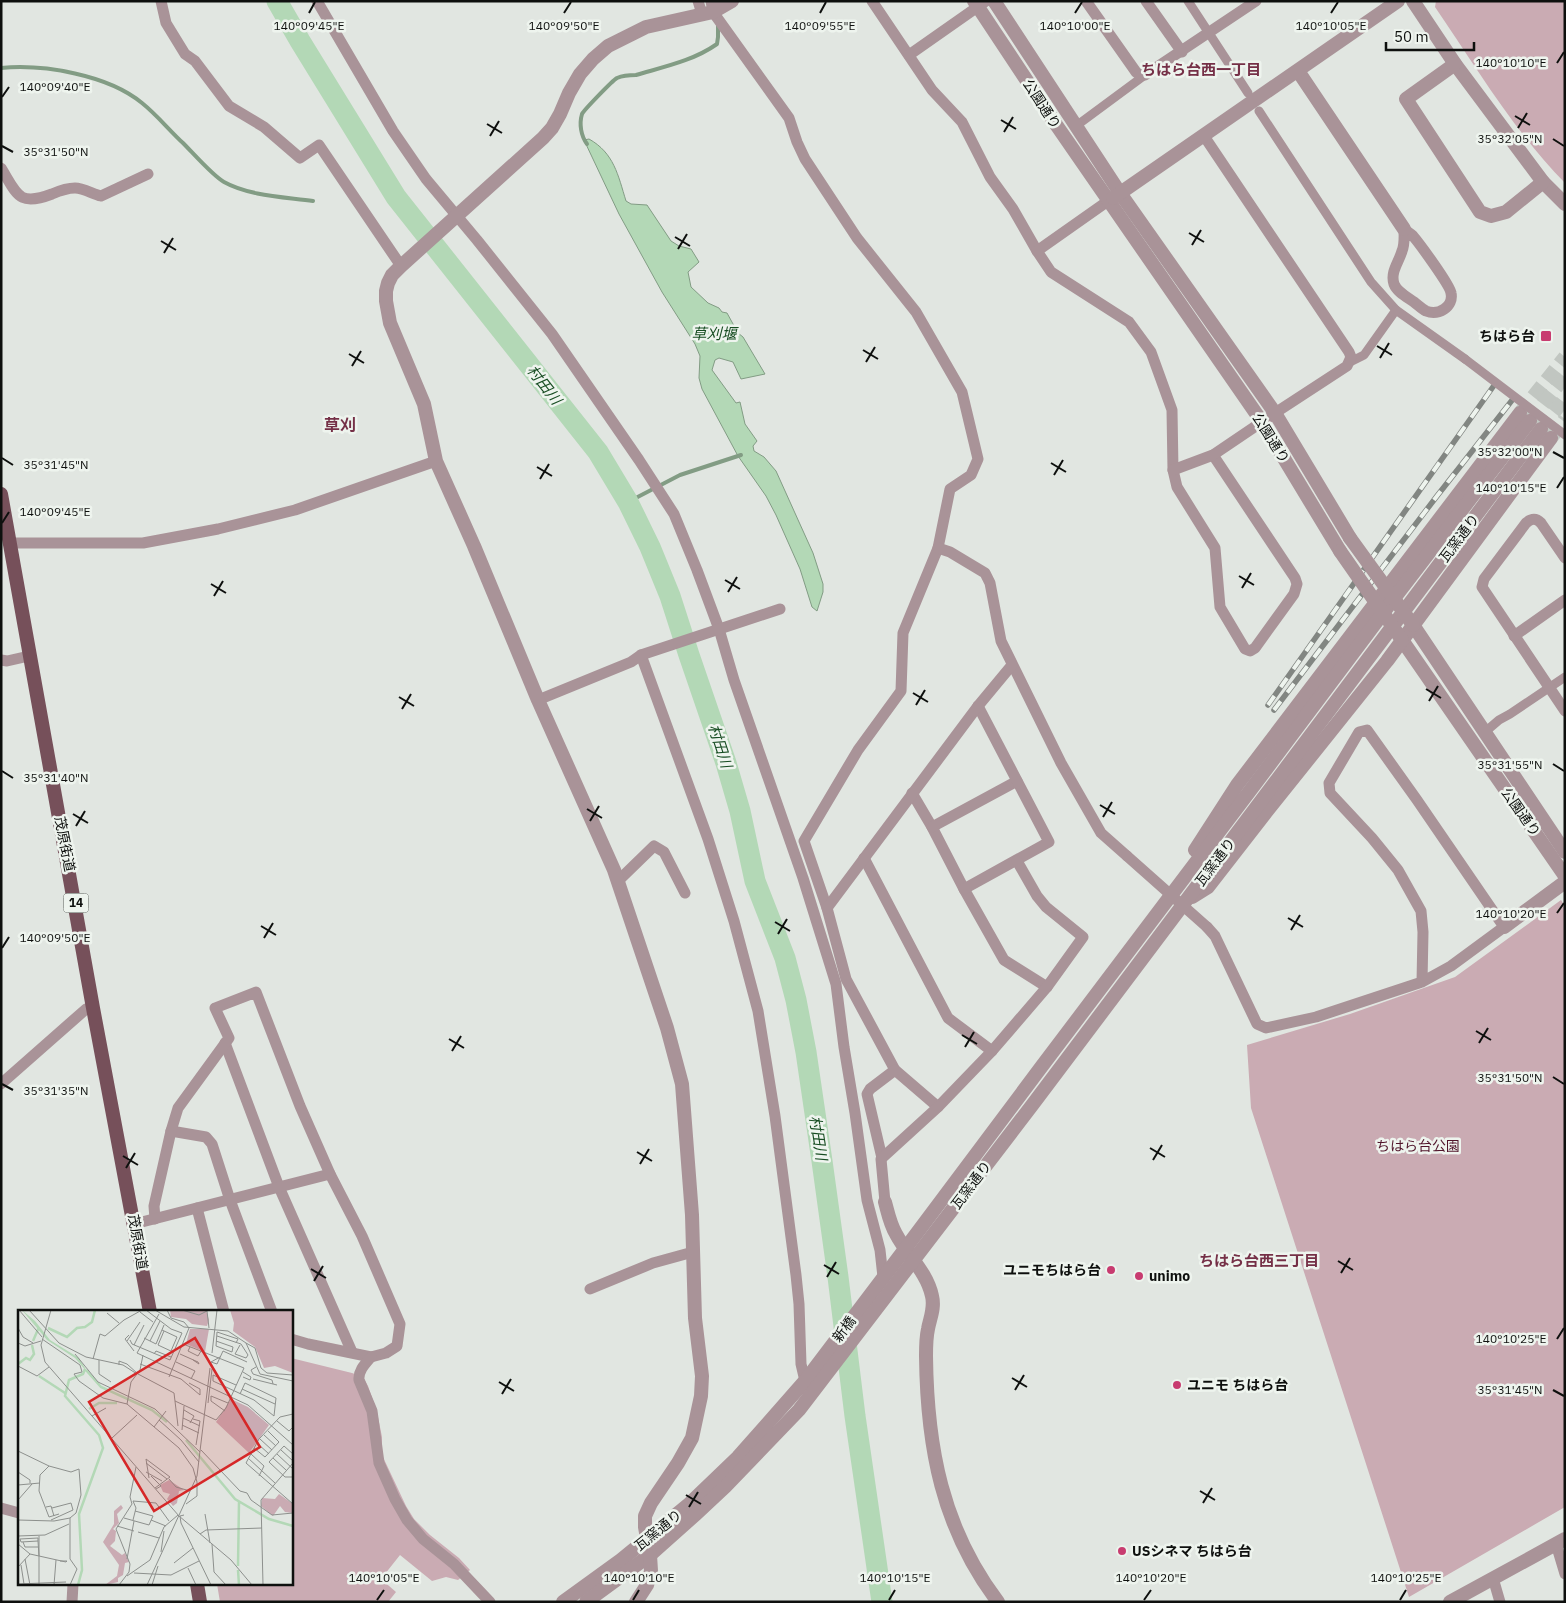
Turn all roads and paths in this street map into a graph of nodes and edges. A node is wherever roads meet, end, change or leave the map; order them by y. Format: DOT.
graph roads {
  1 [pos="161,1"];
  2 [pos="317,1"];
  3 [pos="732,1"];
  4 [pos="872,1"];
  5 [pos="994,1"];
  6 [pos="1086,1"];
  7 [pos="1146,1"];
  8 [pos="1188,1"];
  9 [pos="1256,1"];
  10 [pos="1398,1"];
  11 [pos="1413,1"];
  12 [pos="980,3"];
  13 [pos="1238,6"];
  14 [pos="706,7"];
  15 [pos="1210,33"];
  16 [pos="1182,52"];
  17 [pos="909,55"];
  18 [pos="1455,64"];
  19 [pos="1298,71"];
  20 [pos="1145,75"];
  21 [pos="1248,94"];
  22 [pos="1259,111"];
  23 [pos="1076,126"];
  24 [pos="1204,136"];
  25 [pos="1,168"];
  26 [pos="148,174"];
  27 [pos="1543,182"];
  28 [pos="1114,197"];
  29 [pos="1565,204"];
  30 [pos="456,215"];
  31 [pos="1404,229"];
  32 [pos="1037,251"];
  33 [pos="401,266"];
  34 [pos="1396,310"];
  35 [pos="1350,362"];
  36 [pos="1275,413"];
  37 [pos="1262,422"];
  38 [pos="1535,425"];
  39 [pos="1565,435"];
  40 [pos="1213,455"];
  41 [pos="436,461"];
  42 [pos="1173,470"];
  43 [pos="1,494"];
  44 [pos="10,543"];
  45 [pos="938,548"];
  46 [pos="1565,558"];
  47 [pos="1386,589"];
  48 [pos="1565,600"];
  49 [pos="1376,602"];
  50 [pos="780,609"];
  51 [pos="1413,625"];
  52 [pos="719,629"];
  53 [pos="1514,636"];
  54 [pos="1402,640"];
  55 [pos="641,655"];
  56 [pos="29,656"];
  57 [pos="1,660"];
  58 [pos="1012,665"];
  59 [pos="1565,678"];
  60 [pos="1549,688"];
  61 [pos="538,700"];
  62 [pos="978,706"];
  63 [pos="1565,711"];
  64 [pos="1485,732"];
  65 [pos="1017,781"];
  66 [pos="912,793"];
  67 [pos="932,827"];
  68 [pos="1565,852"];
  69 [pos="864,858"];
  70 [pos="1017,861"];
  71 [pos="1565,876"];
  72 [pos="618,881"];
  73 [pos="1565,882"];
  74 [pos="1176,888"];
  75 [pos="964,889"];
  76 [pos="685,893"];
  77 [pos="1186,900"];
  78 [pos="827,908"];
  79 [pos="1504,927"];
  80 [pos="1422,982"];
  81 [pos="1047,987"];
  82 [pos="93,1008"];
  83 [pos="225,1043"];
  84 [pos="992,1051"];
  85 [pos="894,1070"];
  86 [pos="1,1084"];
  87 [pos="938,1107"];
  88 [pos="171,1131"];
  89 [pos="882,1158"];
  90 [pos="330,1174"];
  91 [pos="279,1187"];
  92 [pos="230,1200"];
  93 [pos="885,1202"];
  94 [pos="197,1208"];
  95 [pos="155,1219"];
  96 [pos="134,1224"];
  97 [pos="906,1249"];
  98 [pos="693,1252"];
  99 [pos="914,1261"];
  100 [pos="883,1277"];
  101 [pos="590,1290"];
  102 [pos="887,1293"];
  103 [pos="150,1310"];
  104 [pos="223,1310"];
  105 [pos="271,1310"];
  106 [pos="292,1339"];
  107 [pos="352,1352"];
  108 [pos="371,1357"];
  109 [pos="809,1386"];
  110 [pos="1,1508"];
  111 [pos="18,1513"];
  112 [pos="647,1539"];
  113 [pos="1560,1542"];
  114 [pos="650,1555"];
  115 [pos="1565,1574"];
  116 [pos="1493,1578"];
  117 [pos="73,1586"];
  118 [pos="197,1586"];
  119 [pos="72,1602"];
  120 [pos="200,1602"];
  121 [pos="490,1602"];
  122 [pos="563,1602"];
  123 [pos="586,1602"];
  124 [pos="636,1602"];
  125 [pos="998,1602"];
  126 [pos="1450,1602"];
  127 [pos="1500,1602"];
  1 -- 33 [label="street"];
  2 -- 30 [label="street"];
  3 -- 14 [label="street"];
  4 -- 17 [label="street"];
  5 -- 23 [label="street, 公園通り"];
  6 -- 20 [label="street"];
  7 -- 16 [label="street"];
  8 -- 15 [label="street"];
  9 -- 13 [label="street"];
  10 -- 19 [label="street"];
  11 -- 18 [label="street"];
  12 -- 17 [label="street"];
  12 -- 28 [label="street, 公園通り"];
  13 -- 15 [label="street"];
  14 -- 30 [label="street"];
  14 -- 45 [label="street"];
  15 -- 16 [label="street"];
  15 -- 21 [label="street"];
  16 -- 20 [label="street"];
  17 -- 32 [label="street"];
  18 -- 27 [label="street"];
  18 -- 27 [label="street"];
  19 -- 24 [label="street"];
  19 -- 31 [label="street"];
  20 -- 23 [label="street"];
  22 -- 34 [label="street"];
  23 -- 28 [label="street, 公園通り"];
  24 -- 28 [label="street"];
  24 -- 35 [label="street"];
  25 -- 26 [label="street"];
  27 -- 29 [label="street"];
  28 -- 32 [label="street"];
  28 -- 36 [label="street, 公園通り"];
  28 -- 37 [label="street, 公園通り"];
  30 -- 33 [label="street"];
  30 -- 52 [label="street"];
  31 -- 31 [label="street"];
  32 -- 42 [label="street"];
  33 -- 41 [label="street"];
  34 -- 35 [label="street"];
  34 -- 39 [label="street, bridge"];
  35 -- 36 [label="street"];
  36 -- 37 [label="street"];
  36 -- 47 [label="street, 公園通り, bridge"];
  37 -- 40 [label="street"];
  37 -- 49 [label="street, 公園通り, bridge"];
  38 -- 47 [label="street"];
  38 -- 51 [label="street"];
  38 -- 74 [label="street, 瓦窯通り"];
  38 -- 77 [label="street, 瓦窯通り"];
  40 -- 42 [label="street"];
  40 -- 42 [label="street"];
  41 -- 44 [label="street"];
  41 -- 61 [label="street"];
  43 -- 44 [label="main road, 茂原街道 / 14"];
  44 -- 56 [label="main road, 茂原街道 / 14"];
  45 -- 58 [label="street"];
  45 -- 78 [label="street"];
  46 -- 53 [label="street"];
  47 -- 49 [label="street"];
  47 -- 51 [label="street, 公園通り, bridge"];
  48 -- 53 [label="street"];
  49 -- 54 [label="street, 公園通り, bridge"];
  49 -- 74 [label="street"];
  50 -- 52 [label="street"];
  51 -- 54 [label="street"];
  51 -- 64 [label="street, 公園通り"];
  52 -- 55 [label="street"];
  52 -- 100 [label="street"];
  53 -- 60 [label="street"];
  54 -- 71 [label="street, 公園通り"];
  54 -- 77 [label="street"];
  55 -- 61 [label="street"];
  55 -- 109 [label="street"];
  56 -- 57 [label="street"];
  56 -- 82 [label="main road, 茂原街道 / 14"];
  58 -- 62 [label="street"];
  58 -- 80 [label="street, bridge"];
  59 -- 60 [label="street"];
  60 -- 63 [label="street"];
  60 -- 64 [label="street"];
  61 -- 72 [label="street"];
  62 -- 65 [label="street"];
  62 -- 66 [label="street"];
  64 -- 68 [label="street, 公園通り"];
  65 -- 67 [label="street"];
  65 -- 70 [label="street"];
  66 -- 67 [label="street"];
  66 -- 69 [label="street"];
  67 -- 75 [label="street"];
  69 -- 78 [label="street"];
  69 -- 84 [label="street"];
  70 -- 75 [label="street"];
  70 -- 81 [label="street"];
  72 -- 76 [label="street"];
  72 -- 98 [label="street"];
  73 -- 79 [label="street"];
  74 -- 97 [label="street, 瓦窯通り"];
  75 -- 81 [label="street"];
  77 -- 99 [label="street, 瓦窯通り"];
  78 -- 85 [label="street"];
  79 -- 80 [label="street"];
  79 -- 80 [label="street"];
  81 -- 84 [label="street"];
  82 -- 86 [label="street"];
  82 -- 96 [label="main road, 茂原街道 / 14"];
  83 -- 88 [label="street"];
  83 -- 90 [label="street"];
  83 -- 91 [label="street"];
  84 -- 87 [label="street"];
  85 -- 87 [label="street"];
  85 -- 89 [label="street"];
  87 -- 89 [label="street"];
  88 -- 92 [label="street"];
  88 -- 95 [label="street"];
  89 -- 93 [label="street"];
  90 -- 91 [label="street"];
  90 -- 108 [label="street"];
  91 -- 92 [label="street"];
  91 -- 107 [label="street"];
  92 -- 94 [label="street"];
  92 -- 105 [label="street"];
  93 -- 97 [label="street"];
  94 -- 95 [label="street"];
  94 -- 104 [label="street"];
  95 -- 96 [label="street"];
  96 -- 103 [label="main road, 茂原街道 / 14"];
  97 -- 99 [label="street"];
  97 -- 100 [label="street, 瓦窯通り"];
  98 -- 101 [label="street"];
  98 -- 112 [label="street"];
  99 -- 102 [label="street, 瓦窯通り"];
  99 -- 125 [label="street"];
  100 -- 109 [label="street, 新橋"];
  102 -- 109 [label="street, 新橋"];
  106 -- 107 [label="street"];
  107 -- 108 [label="street"];
  108 -- 121 [label="street"];
  109 -- 112 [label="street, 瓦窯通り"];
  109 -- 114 [label="street, 瓦窯通り"];
  110 -- 111 [label="street"];
  112 -- 114 [label="street"];
  112 -- 122 [label="street, 瓦窯通り"];
  113 -- 115 [label="street"];
  113 -- 116 [label="street"];
  114 -- 123 [label="street, 瓦窯通り"];
  114 -- 124 [label="street"];
  116 -- 126 [label="street"];
  116 -- 127 [label="street"];
  117 -- 119 [label="street"];
  118 -- 120 [label="main road"];
}
